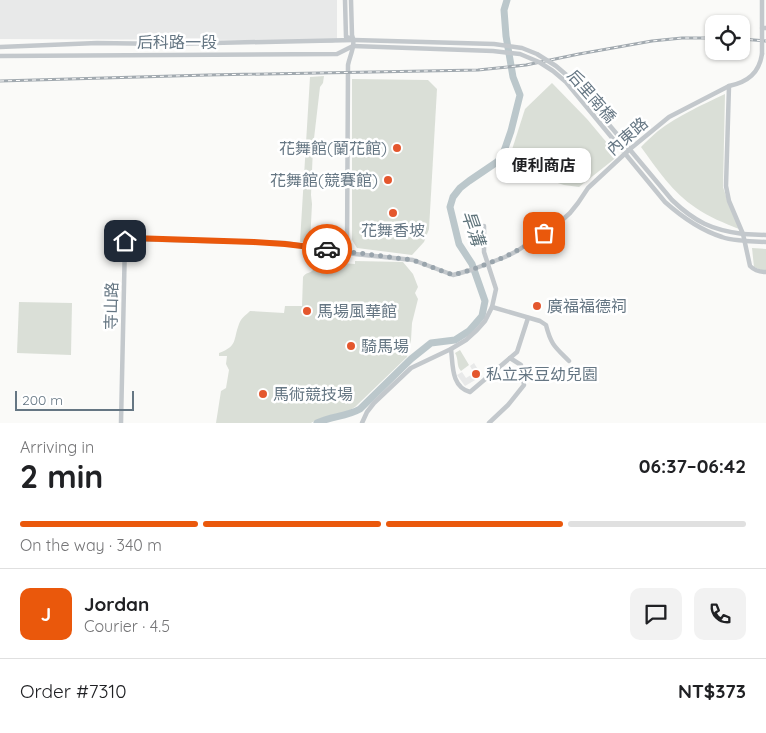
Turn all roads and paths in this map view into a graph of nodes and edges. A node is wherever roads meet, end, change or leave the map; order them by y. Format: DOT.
graph roads {
  1 [pos="345,0"];
  2 [pos="351,0"];
  3 [pos="762,0"];
  4 [pos="764,28"];
  5 [pos="354,40"];
  6 [pos="353,46"];
  7 [pos="0,47"];
  8 [pos="0,56"];
  9 [pos="729,86"];
  10 [pos="484,226"];
  11 [pos="743,234"];
  12 [pos="766,235"];
  13 [pos="745,241"];
  14 [pos="766,242"];
  15 [pos="347,252"];
  16 [pos="488,264"];
  17 [pos="471,270"];
  18 [pos="766,272"];
  19 [pos="492,307"];
  20 [pos="528,318"];
  21 [pos="452,349"];
  22 [pos="510,358"];
  23 [pos="569,361"];
  24 [pos="121,423"];
  25 [pos="362,423"];
  26 [pos="489,423"];
  1 -- 5 [label="street"];
  2 -- 5 [label="street"];
  3 -- 4 [label="street"];
  4 -- 9 [label="street, 內東路, bridge"];
  5 -- 6 [label="street"];
  5 -- 7 [label="street, 后科路一段"];
  5 -- 11 [label="street, 后里南橋, bridge"];
  6 -- 8 [label="street, 后科路一段"];
  6 -- 13 [label="street, 后里南橋, bridge"];
  6 -- 15 [label="street"];
  9 -- 11 [label="street"];
  9 -- 16 [label="street, 內東路"];
  10 -- 16 [label="street"];
  11 -- 12 [label="street, 后里南橋"];
  11 -- 13 [label="street"];
  13 -- 14 [label="street, 后里南橋"];
  13 -- 18 [label="street"];
  15 -- 17 [label="street, 寺山路"];
  15 -- 24 [label="street, 寺山路"];
  16 -- 17 [label="street, 內東路"];
  16 -- 19 [label="street"];
  19 -- 20 [label="street"];
  19 -- 21 [label="street"];
  20 -- 22 [label="street"];
  20 -- 23 [label="street"];
  21 -- 22 [label="street"];
  21 -- 25 [label="street"];
  22 -- 26 [label="street"];
}
